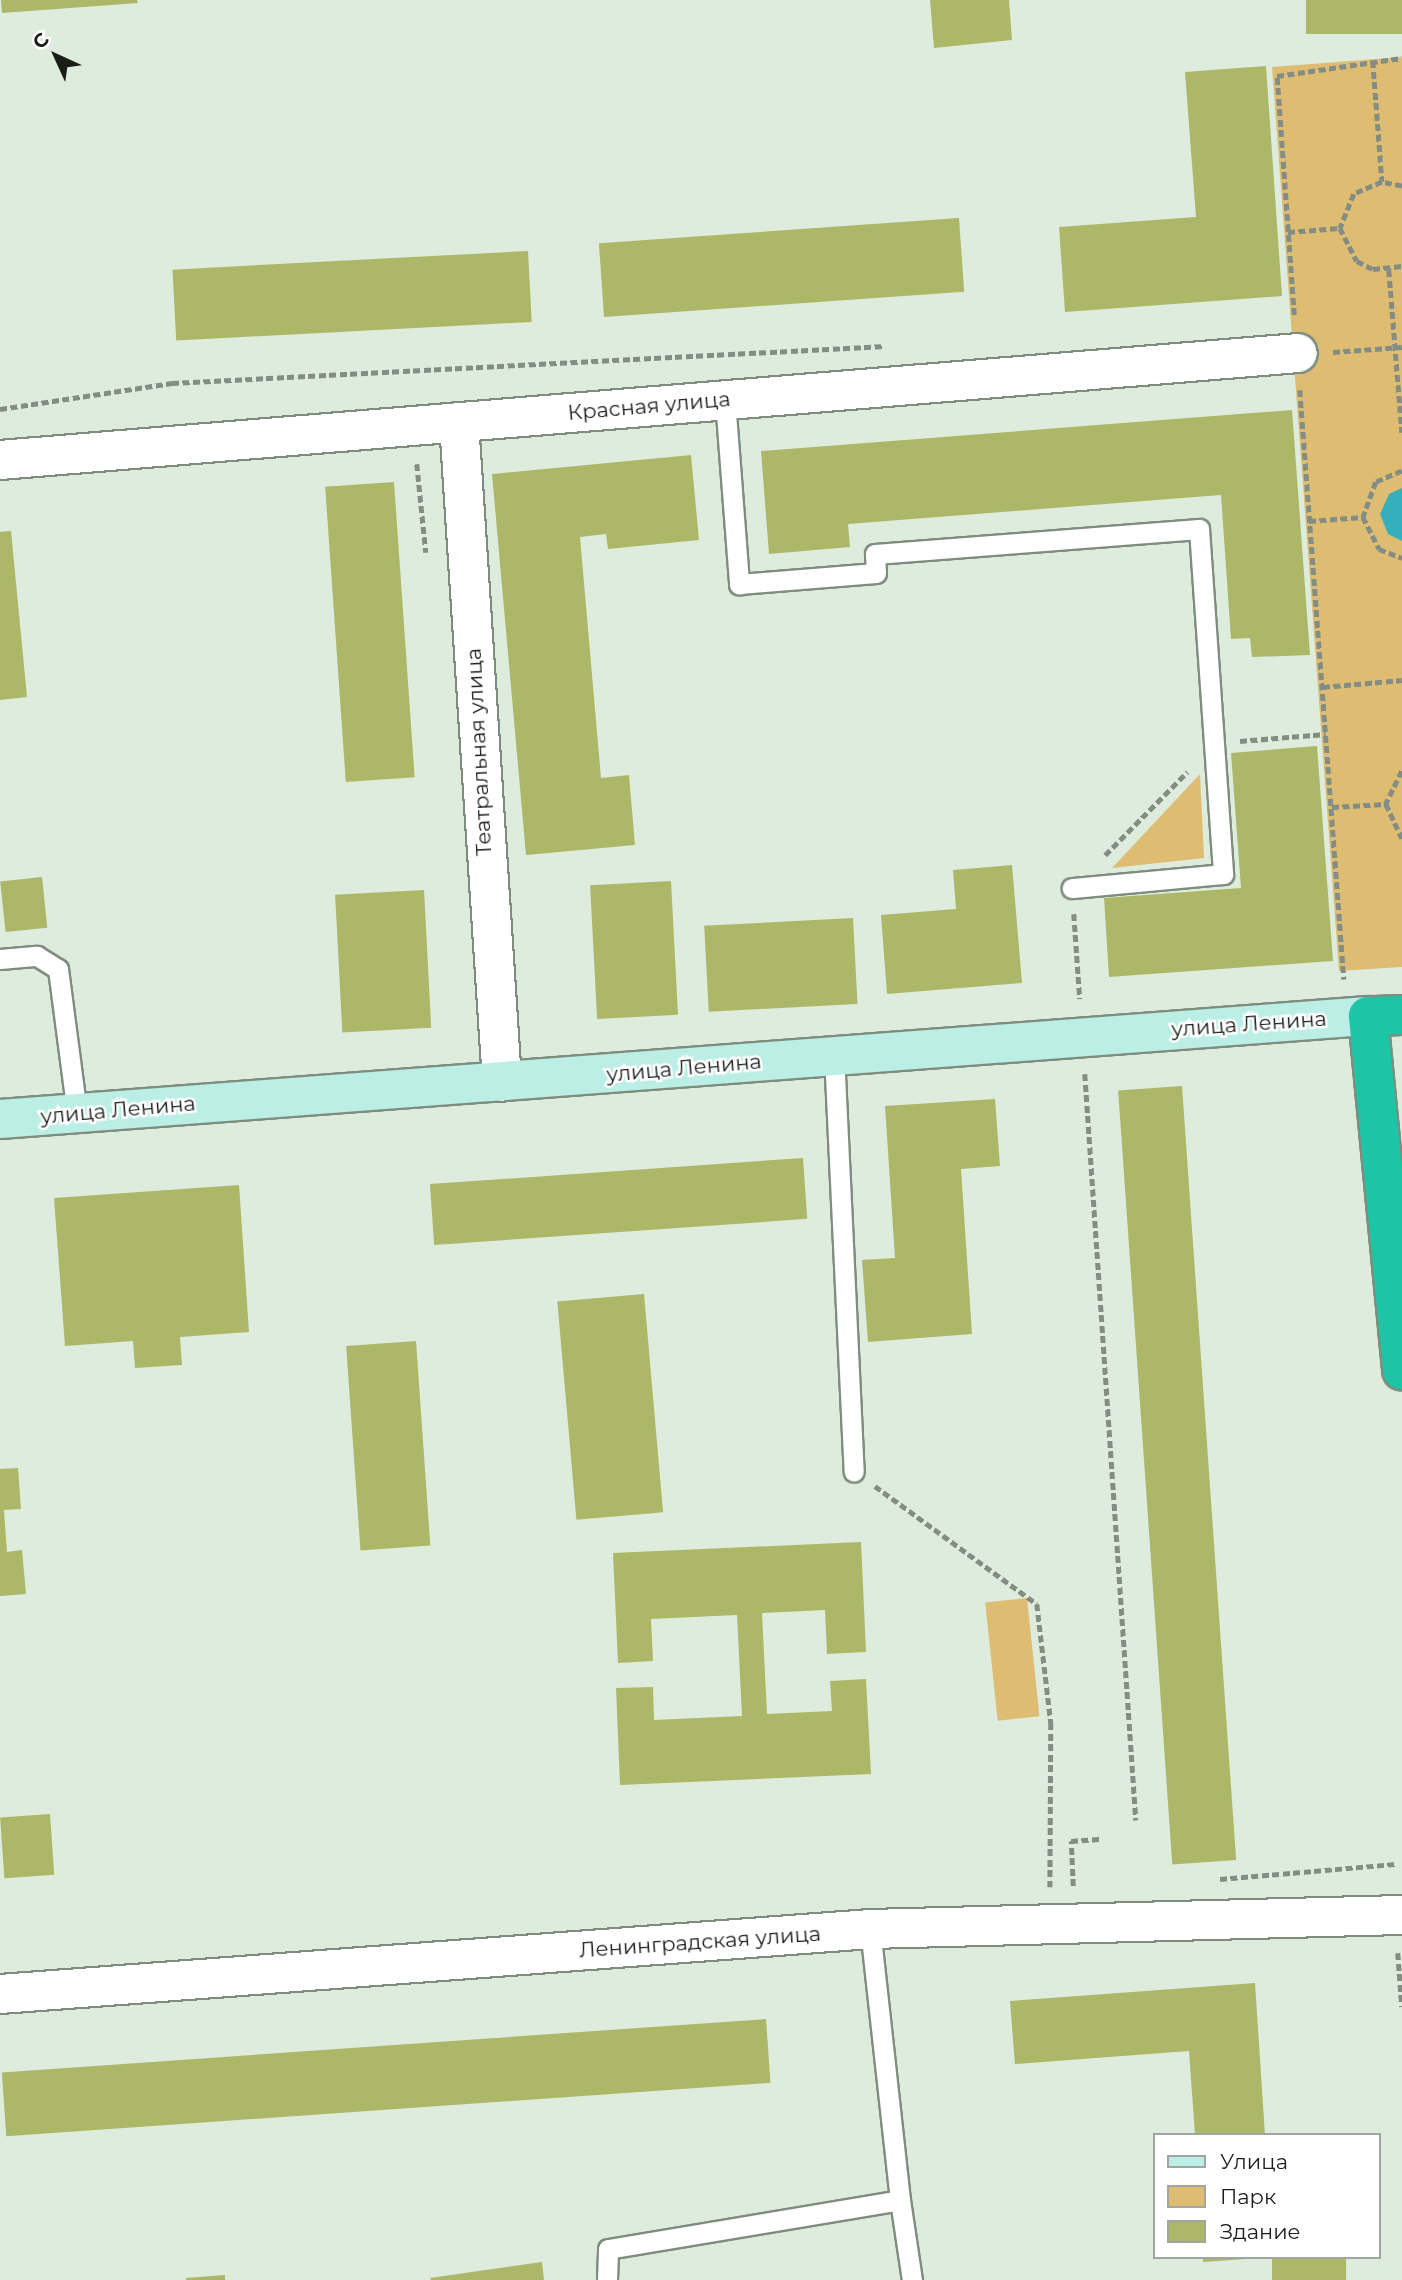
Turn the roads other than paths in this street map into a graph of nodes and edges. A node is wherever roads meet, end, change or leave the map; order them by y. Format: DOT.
graph roads {
  1 [pos="1296,339"];
  2 [pos="725,400"];
  3 [pos="459,422"];
  4 [pos="0,460"];
  5 [pos="1072,888"];
  6 [pos="0,959"];
  7 [pos="1385,1016"];
  8 [pos="835,1075"];
  9 [pos="502,1082"];
  10 [pos="77,1113"];
  11 [pos="0,1119"];
  12 [pos="1401,1359"];
  13 [pos="854,1472"];
  14 [pos="870,1929"];
  15 [pos="1400,1931"];
  16 [pos="0,1994"];
  17 [pos="900,2200"];
  18 [pos="607,2280"];
  19 [pos="912,2280"];
  1 -- 2 [label="street, Красная улица"];
  2 -- 3 [label="street, Красная улица"];
  2 -- 5 [label="lane"];
  3 -- 4 [label="street, Красная улица"];
  3 -- 9 [label="street, Театральная улица"];
  6 -- 10 [label="lane"];
  7 -- 9 [label="street, улица Ленина"];
  7 -- 12 [label="highway"];
  8 -- 13 [label="lane"];
  9 -- 10 [label="street, улица Ленина"];
  10 -- 11 [label="street, улица Ленина"];
  14 -- 15 [label="street, Ленинградская улица"];
  14 -- 16 [label="street, Ленинградская улица"];
  14 -- 17 [label="lane"];
  17 -- 18 [label="lane"];
  17 -- 19 [label="lane"];
}
